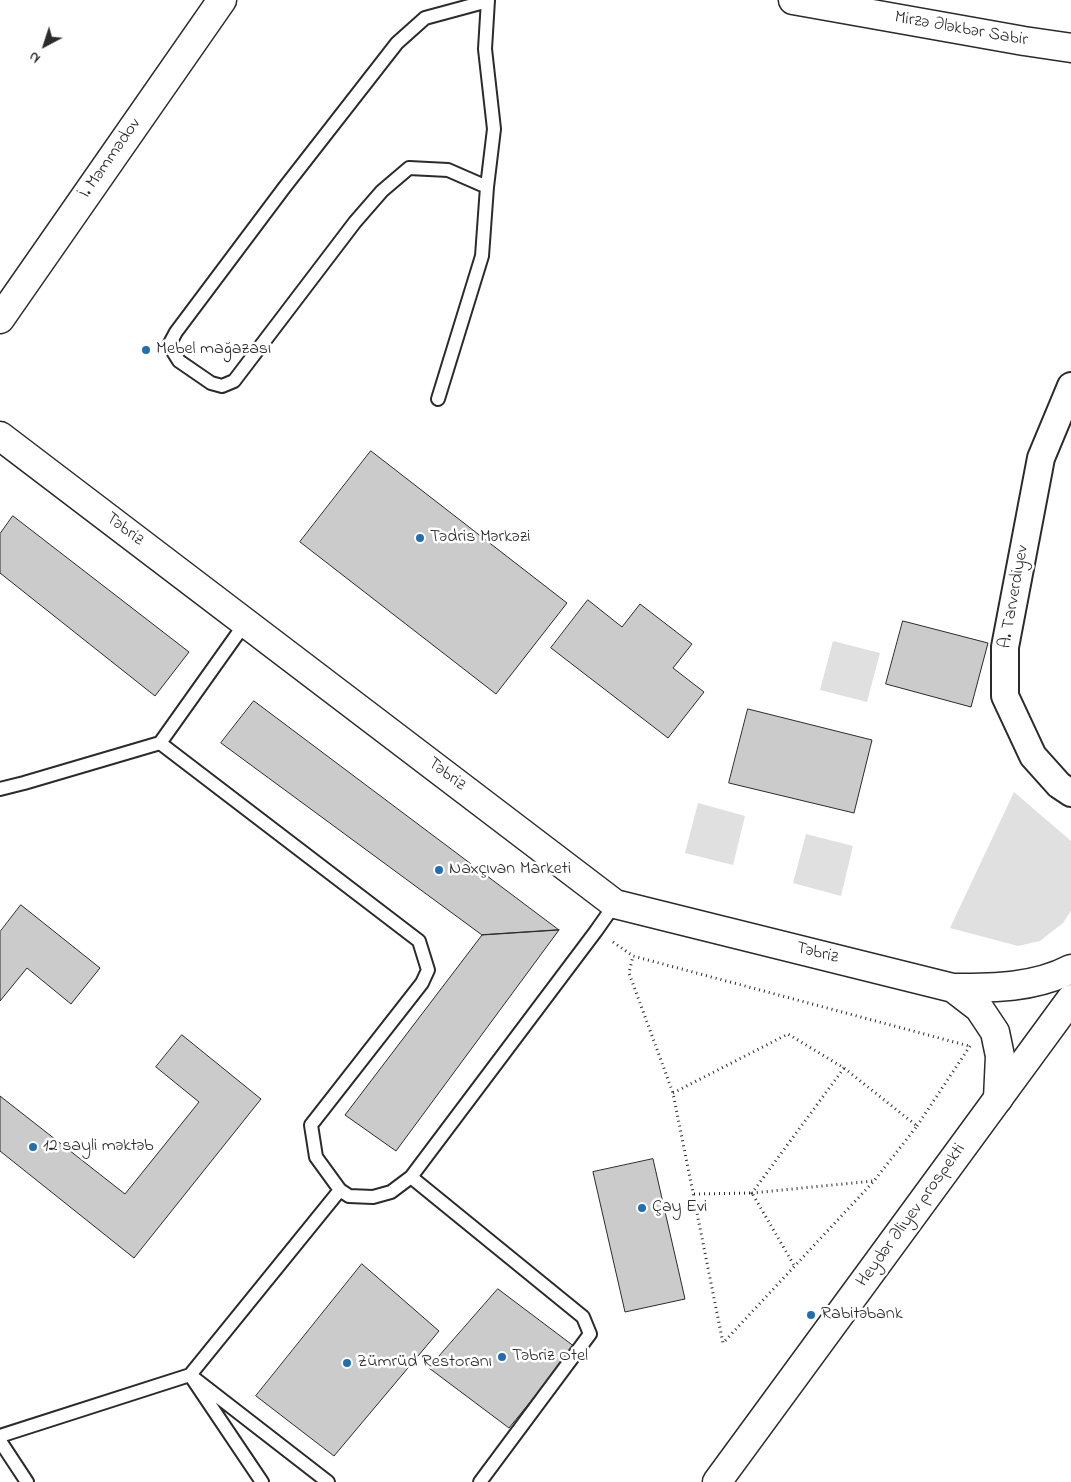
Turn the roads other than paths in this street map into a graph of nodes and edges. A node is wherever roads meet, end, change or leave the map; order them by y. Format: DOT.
graph roads {
  1 [pos="222,0"];
  2 [pos="793,0"];
  3 [pos="488,1"];
  4 [pos="1071,48"];
  5 [pos="487,187"];
  6 [pos="0,319"];
  7 [pos="1071,386"];
  8 [pos="438,399"];
  9 [pos="0,436"];
  10 [pos="246,622"];
  11 [pos="160,743"];
  12 [pos="0,789"];
  13 [pos="1071,793"];
  14 [pos="615,904"];
  15 [pos="1071,969"];
  16 [pos="953,988"];
  17 [pos="1071,999"];
  18 [pos="998,1099"];
  19 [pos="411,1177"];
  20 [pos="340,1190"];
  21 [pos="190,1375"];
  22 [pos="0,1436"];
  23 [pos="0,1442"];
  24 [pos="27,1482"];
  25 [pos="262,1482"];
  26 [pos="328,1482"];
  27 [pos="480,1482"];
  28 [pos="718,1482"];
  1 -- 6 [label="main road, İ. Məmmədov"];
  2 -- 4 [label="main road, Mirzə Ələkbər Sabir"];
  3 -- 5 [label="lane"];
  3 -- 5 [label="lane"];
  5 -- 8 [label="lane"];
  7 -- 13 [label="street, A. Tarverdiyev"];
  9 -- 10 [label="main road, Təbriz"];
  10 -- 11 [label="lane"];
  10 -- 14 [label="main road, Təbriz"];
  11 -- 12 [label="lane"];
  11 -- 20 [label="lane"];
  14 -- 16 [label="main road, Təbriz"];
  14 -- 19 [label="lane"];
  15 -- 16 [label="main road"];
  16 -- 18 [label="main road"];
  17 -- 18 [label="main road, Heydər Əliyev prospekti"];
  18 -- 28 [label="main road, Heydər Əliyev prospekti"];
  19 -- 20 [label="lane"];
  19 -- 27 [label="lane"];
  20 -- 21 [label="lane"];
  21 -- 22 [label="lane"];
  21 -- 25 [label="lane"];
  21 -- 26 [label="lane"];
  23 -- 24 [label="lane"];
}
